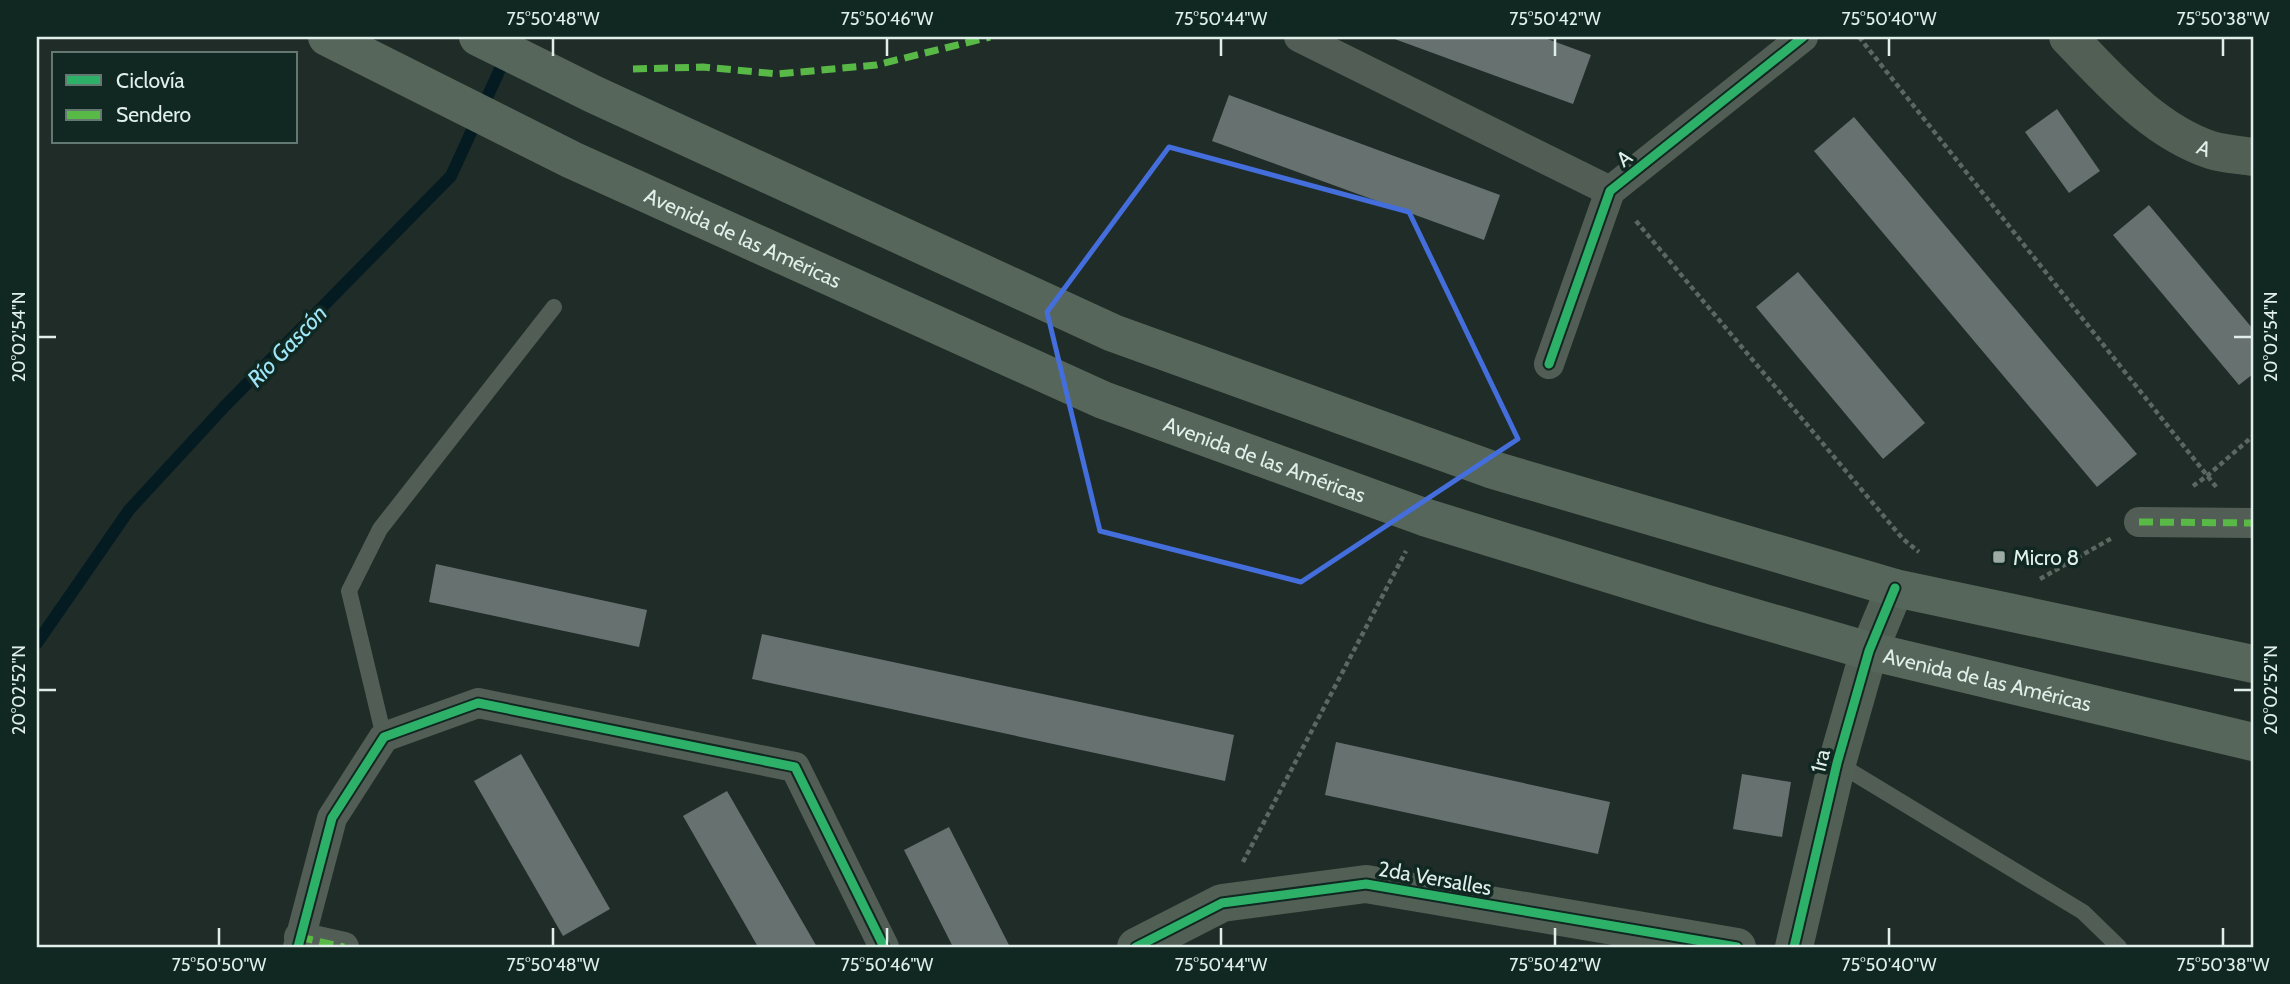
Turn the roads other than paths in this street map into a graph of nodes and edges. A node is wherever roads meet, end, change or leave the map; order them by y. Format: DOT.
graph roads {
  1 [pos="478,37"];
  2 [pos="1299,37"];
  3 [pos="1803,37"];
  4 [pos="2068,37"];
  5 [pos="331,39"];
  6 [pos="2253,157"];
  7 [pos="1611,191"];
  8 [pos="554,307"];
  9 [pos="1549,365"];
  10 [pos="2139,522"];
  11 [pos="2250,523"];
  12 [pos="1895,588"];
  13 [pos="1869,651"];
  14 [pos="2253,664"];
  15 [pos="384,737"];
  16 [pos="2253,742"];
  17 [pos="1837,763"];
  18 [pos="298,942"];
  19 [pos="344,947"];
  20 [pos="884,947"];
  21 [pos="1136,947"];
  22 [pos="1737,947"];
  23 [pos="1794,947"];
  24 [pos="2119,947"];
  1 -- 12 [label="main road"];
  2 -- 7 [label="street, A"];
  3 -- 7 [label="street, A"];
  4 -- 6 [label="street, A"];
  5 -- 13 [label="main road, Avenida de las Américas"];
  7 -- 9 [label="street, A"];
  8 -- 15 [label="lane"];
  10 -- 11 [label="street"];
  12 -- 13 [label="street, 1ra"];
  12 -- 14 [label="main road"];
  13 -- 16 [label="main road, Avenida de las Américas"];
  13 -- 17 [label="street, 1ra"];
  15 -- 18 [label="street"];
  15 -- 20 [label="street"];
  17 -- 23 [label="street, 1ra"];
  17 -- 24 [label="lane"];
  18 -- 19 [label="street"];
  21 -- 22 [label="street, 2da Versalles"];
}
